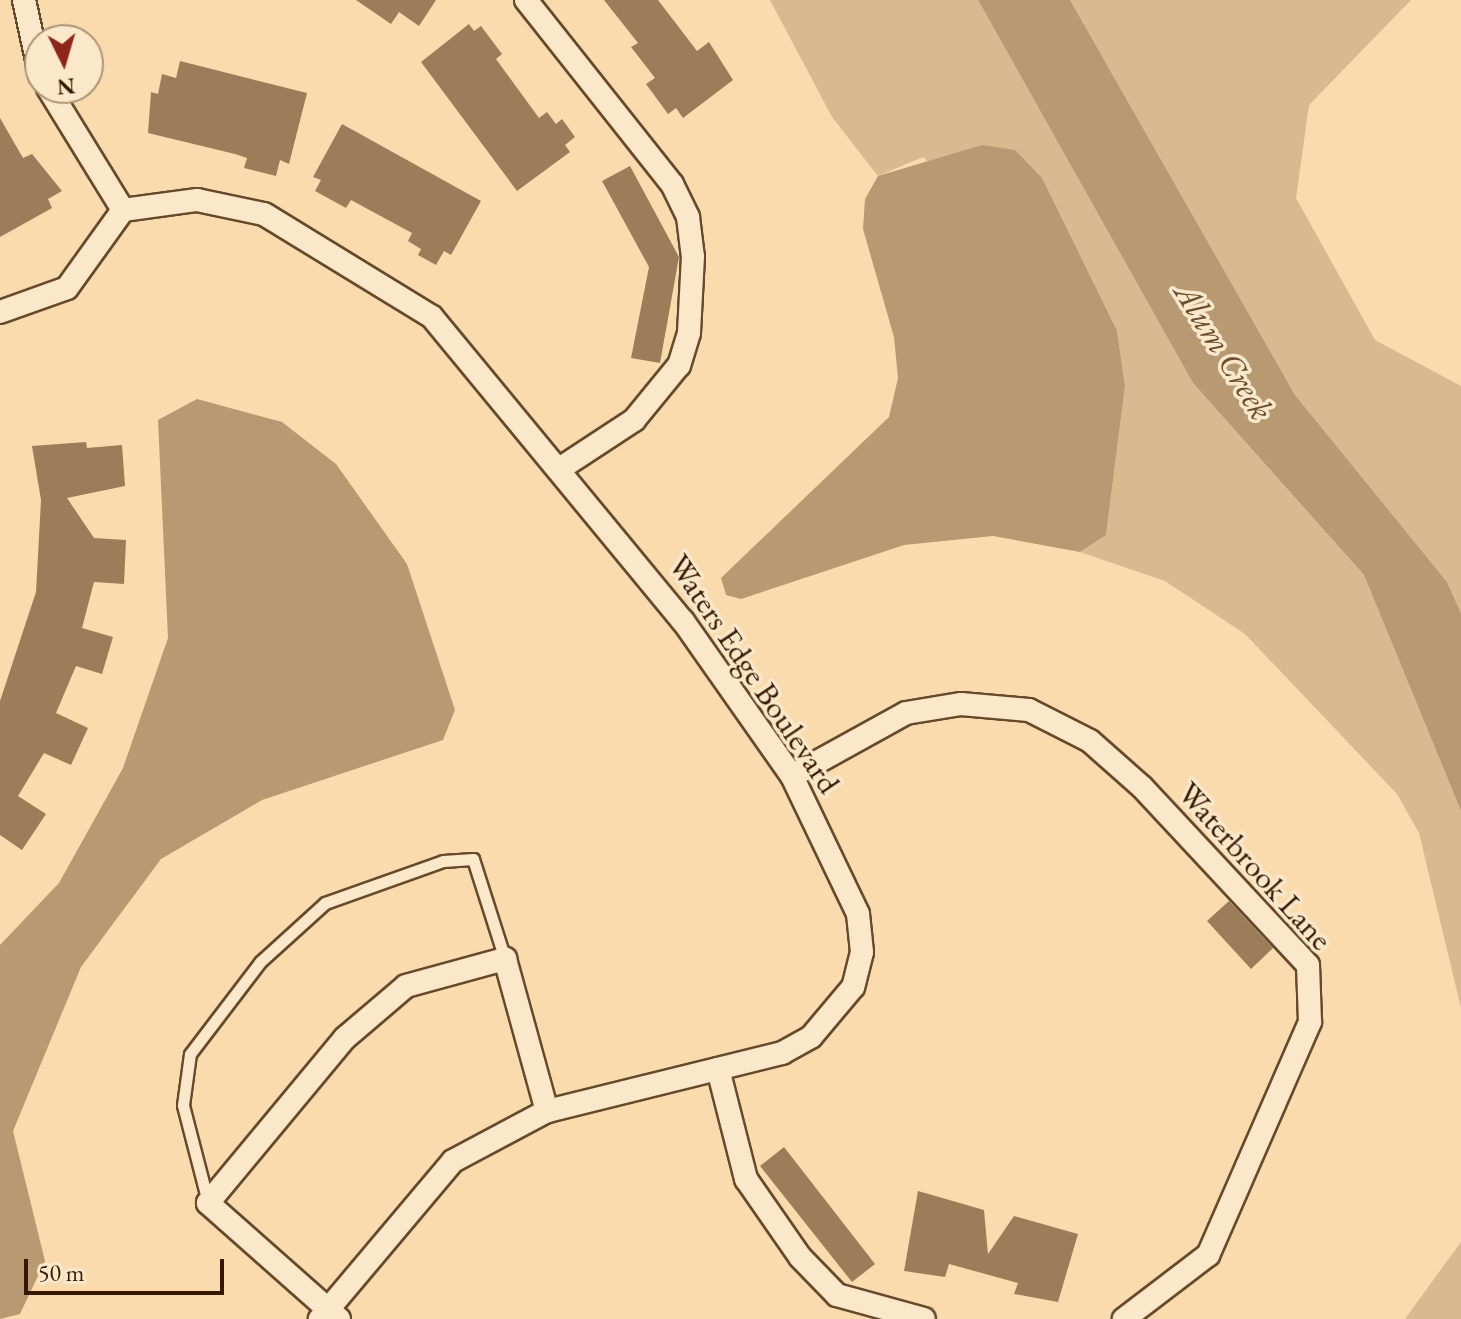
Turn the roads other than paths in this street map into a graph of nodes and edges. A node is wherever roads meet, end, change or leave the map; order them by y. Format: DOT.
graph roads {
  1 [pos="24,0"];
  2 [pos="526,0"];
  3 [pos="29,24"];
  4 [pos="58,104"];
  5 [pos="123,210"];
  6 [pos="0,312"];
  7 [pos="561,468"];
  8 [pos="792,776"];
  9 [pos="505,959"];
  10 [pos="718,1069"];
  11 [pos="547,1111"];
  12 [pos="208,1203"];
  13 [pos="329,1316"];
  14 [pos="924,1319"];
  15 [pos="1124,1319"];
  1 -- 3 [label="street"];
  2 -- 7 [label="street"];
  4 -- 5 [label="street"];
  5 -- 6 [label="street"];
  5 -- 7 [label="street, Waters Edge Boulevard"];
  7 -- 8 [label="street, Waters Edge Boulevard"];
  8 -- 10 [label="street, Waters Edge Boulevard"];
  8 -- 15 [label="street, Waterbrook Lane"];
  9 -- 11 [label="street"];
  9 -- 12 [label="street"];
  9 -- 12 [label="lane"];
  10 -- 11 [label="street, Waters Edge Boulevard"];
  10 -- 14 [label="street"];
  11 -- 13 [label="street, Waters Edge Boulevard"];
  12 -- 13 [label="street"];
}
